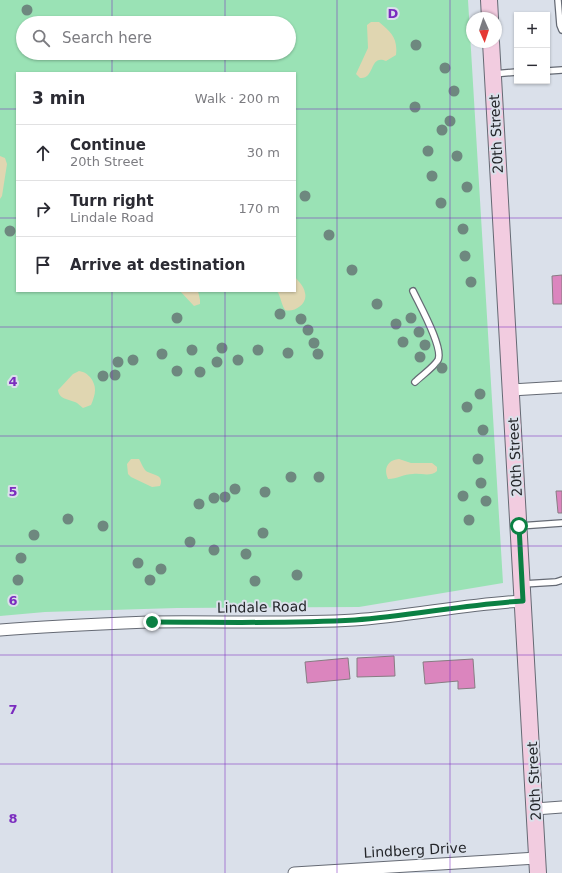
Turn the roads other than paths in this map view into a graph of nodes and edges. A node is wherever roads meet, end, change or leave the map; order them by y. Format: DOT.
graph roads {
  1 [pos="489,0"];
  2 [pos="558,0"];
  3 [pos="490,12"];
  4 [pos="562,30"];
  5 [pos="491,48"];
  6 [pos="562,70"];
  7 [pos="550,71"];
  8 [pos="514,72"];
  9 [pos="493,74"];
  10 [pos="413,291"];
  11 [pos="415,382"];
  12 [pos="562,387"];
  13 [pos="511,390"];
  14 [pos="562,523"];
  15 [pos="519,526"];
  16 [pos="562,580"];
  17 [pos="522,584"];
  18 [pos="523,601"];
  19 [pos="0,630"];
  20 [pos="562,807"];
  21 [pos="535,809"];
  22 [pos="538,865"];
  23 [pos="294,873"];
  1 -- 3 [label="street"];
  2 -- 4 [label="lane"];
  5 -- 9 [label="street, 20th Street"];
  6 -- 7 [label="lane"];
  8 -- 9 [label="lane"];
  9 -- 13 [label="street, 20th Street"];
  10 -- 11 [label="lane"];
  12 -- 13 [label="street"];
  13 -- 15 [label="street, 20th Street"];
  14 -- 15 [label="lane"];
  15 -- 17 [label="street, 20th Street"];
  16 -- 17 [label="lane"];
  17 -- 18 [label="street, 20th Street"];
  18 -- 19 [label="street, Lindale Road"];
  18 -- 21 [label="street, 20th Street"];
  20 -- 21 [label="street"];
  21 -- 22 [label="street, 20th Street"];
  22 -- 23 [label="street, Lindberg Drive"];
}
